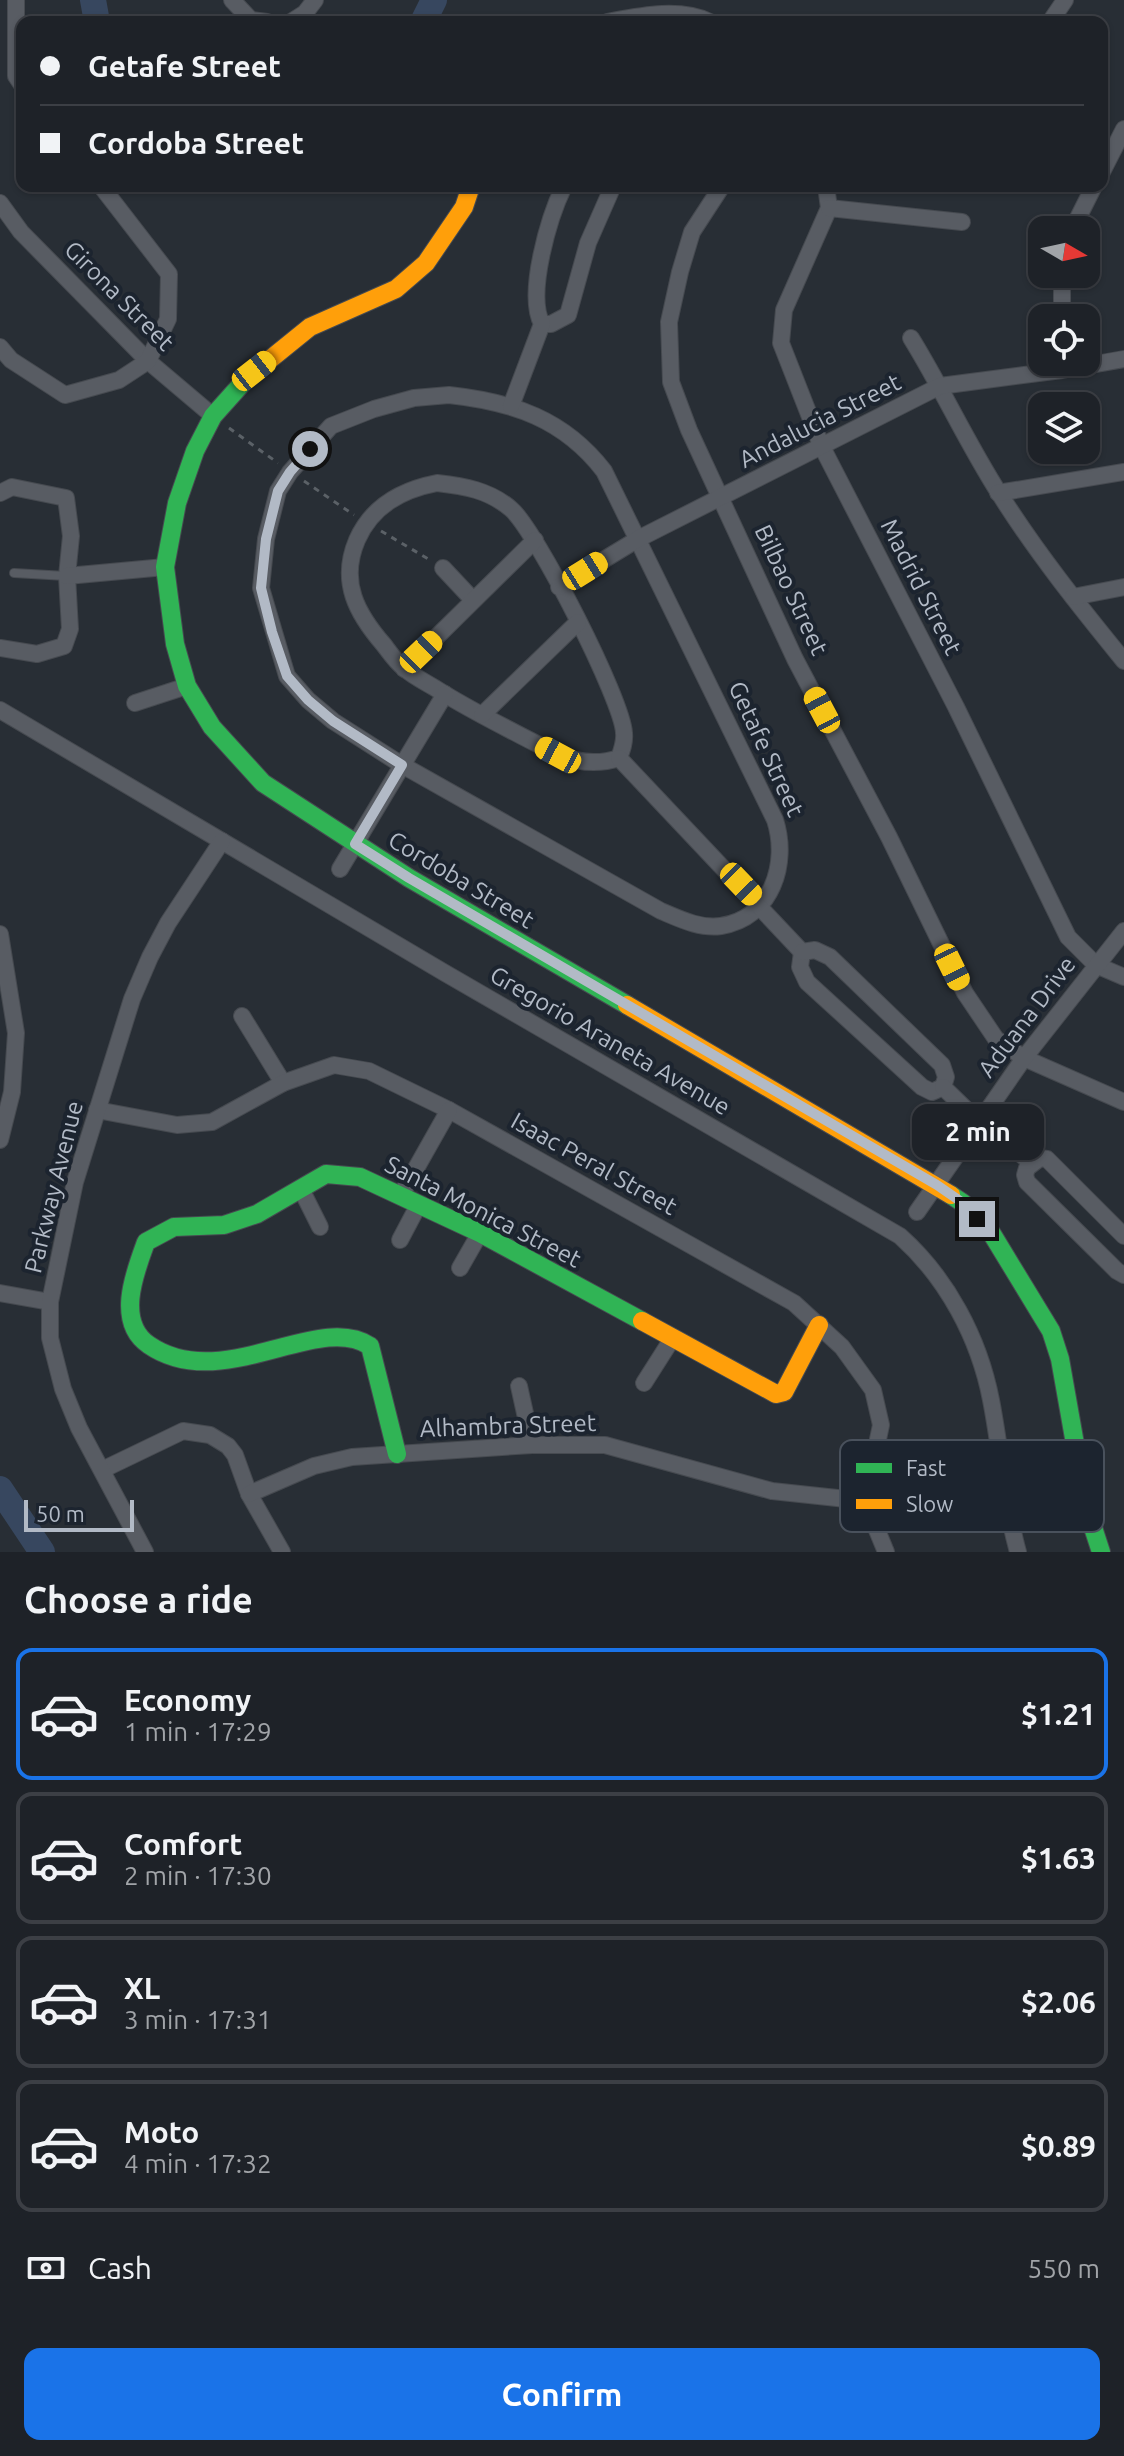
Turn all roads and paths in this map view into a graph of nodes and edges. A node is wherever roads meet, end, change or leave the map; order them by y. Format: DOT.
graph roads {
  1 [pos="232,0"];
  2 [pos="315,0"];
  3 [pos="16,16"];
  4 [pos="246,16"];
  5 [pos="300,16"];
  6 [pos="16,76"];
  7 [pos="1124,129"];
  8 [pos="1108,160"];
  9 [pos="106,192"];
  10 [pos="469,192"];
  11 [pos="562,192"];
  12 [pos="610,192"];
  13 [pos="718,192"];
  14 [pos="827,192"];
  15 [pos="1091,192"];
  16 [pos="0,203"];
  17 [pos="829,208"];
  18 [pos="1079,216"];
  19 [pos="962,222"];
  20 [pos="542,324"];
  21 [pos="911,338"];
  22 [pos="0,347"];
  23 [pos="1124,359"];
  24 [pos="148,361"];
  25 [pos="1100,362"];
  26 [pos="1028,372"];
  27 [pos="940,386"];
  28 [pos="511,406"];
  29 [pos="213,416"];
  30 [pos="821,445"];
  31 [pos="290,472"];
  32 [pos="1124,472"];
  33 [pos="0,493"];
  34 [pos="998,493"];
  35 [pos="722,498"];
  36 [pos="365,522"];
  37 [pos="638,539"];
  38 [pos="535,540"];
  39 [pos="165,567"];
  40 [pos="443,568"];
  41 [pos="14,573"];
  42 [pos="67,576"];
  43 [pos="559,587"];
  44 [pos="1124,587"];
  45 [pos="1073,597"];
  46 [pos="473,600"];
  47 [pos="578,622"];
  48 [pos="0,648"];
  49 [pos="1124,661"];
  50 [pos="404,669"];
  51 [pos="187,686"];
  52 [pos="445,694"];
  53 [pos="135,703"];
  54 [pos="0,710"];
  55 [pos="482,715"];
  56 [pos="619,758"];
  57 [pos="402,765"];
  58 [pos="222,841"];
  59 [pos="355,844"];
  60 [pos="340,869"];
  61 [pos="761,905"];
  62 [pos="1124,931"];
  63 [pos="0,934"];
  64 [pos="802,952"];
  65 [pos="1096,965"];
  66 [pos="1124,977"];
  67 [pos="242,1016"];
  68 [pos="1024,1058"];
  69 [pos="283,1083"];
  70 [pos="943,1087"];
  71 [pos="1124,1102"];
  72 [pos="97,1110"];
  73 [pos="449,1110"];
  74 [pos="979,1122"];
  75 [pos="0,1140"];
  76 [pos="1032,1163"];
  77 [pos="937,1185"];
  78 [pos="302,1191"];
  79 [pos="401,1195"];
  80 [pos="419,1204"];
  81 [pos="917,1212"];
  82 [pos="320,1227"];
  83 [pos="480,1233"];
  84 [pos="1124,1236"];
  85 [pos="400,1240"];
  86 [pos="460,1268"];
  87 [pos="1124,1275"];
  88 [pos="0,1293"];
  89 [pos="50,1302"];
  90 [pos="819,1325"];
  91 [pos="672,1339"];
  92 [pos="644,1383"];
  93 [pos="519,1386"];
  94 [pos="878,1440"];
  95 [pos="997,1440"];
  96 [pos="1074,1440"];
  97 [pos="532,1445"];
  98 [pos="397,1454"];
  99 [pos="102,1470"];
  100 [pos="249,1494"];
  101 [pos="840,1498"];
  102 [pos="878,1532"];
  103 [pos="1012,1532"];
  104 [pos="1094,1532"];
  105 [pos="145,1552"];
  106 [pos="282,1552"];
  107 [pos="886,1552"];
  108 [pos="1018,1552"];
  109 [pos="1101,1552"];
  1 -- 4 [label="street"];
  2 -- 5 [label="street"];
  3 -- 6 [label="street"];
  7 -- 8 [label="street"];
  9 -- 24 [label="street"];
  10 -- 29 [label="street, Cordoba Street"];
  11 -- 20 [label="street"];
  12 -- 20 [label="street"];
  13 -- 35 [label="street, Bilbao Street"];
  14 -- 17 [label="street"];
  15 -- 18 [label="street"];
  16 -- 24 [label="street, Girona Street"];
  17 -- 19 [label="street"];
  17 -- 30 [label="street, Madrid Street"];
  20 -- 28 [label="street"];
  21 -- 27 [label="street"];
  22 -- 24 [label="street"];
  23 -- 25 [label="street, Andalucia Street"];
  24 -- 29 [label="street, Girona Street"];
  26 -- 27 [label="street, Andalucia Street"];
  27 -- 30 [label="street, Andalucia Street"];
  27 -- 34 [label="street"];
  28 -- 31 [label="street, Getafe Street"];
  28 -- 37 [label="street, Getafe Street"];
  29 -- 31 [label="path"];
  29 -- 39 [label="street, Cordoba Street"];
  30 -- 35 [label="street, Andalucia Street"];
  30 -- 65 [label="street, Madrid Street"];
  31 -- 36 [label="path"];
  31 -- 57 [label="street, Getafe Street"];
  32 -- 34 [label="street"];
  33 -- 42 [label="street"];
  34 -- 45 [label="street"];
  35 -- 37 [label="street, Andalucia Street"];
  35 -- 68 [label="street, Bilbao Street"];
  36 -- 38 [label="street"];
  36 -- 40 [label="path"];
  36 -- 50 [label="street"];
  37 -- 43 [label="street, Andalucia Street"];
  37 -- 61 [label="street, Getafe Street"];
  38 -- 43 [label="street"];
  38 -- 46 [label="street"];
  39 -- 42 [label="street"];
  39 -- 51 [label="street, Cordoba Street"];
  40 -- 46 [label="street"];
  41 -- 42 [label="lane"];
  42 -- 48 [label="street"];
  43 -- 47 [label="street"];
  44 -- 45 [label="street"];
  45 -- 49 [label="street"];
  46 -- 50 [label="street"];
  47 -- 55 [label="street"];
  47 -- 56 [label="street"];
  50 -- 52 [label="street"];
  51 -- 53 [label="street"];
  51 -- 59 [label="street, Cordoba Street"];
  52 -- 55 [label="street"];
  52 -- 57 [label="street"];
  54 -- 58 [label="street, Gregorio Araneta Avenue"];
  55 -- 56 [label="street"];
  56 -- 61 [label="street"];
  57 -- 59 [label="street"];
  57 -- 61 [label="street, Getafe Street"];
  58 -- 72 [label="street, Parkway Avenue"];
  58 -- 95 [label="street, Gregorio Araneta Avenue"];
  59 -- 60 [label="street"];
  59 -- 77 [label="street, Cordoba Street"];
  61 -- 64 [label="street"];
  62 -- 65 [label="street, Aduana Drive"];
  63 -- 75 [label="street"];
  64 -- 70 [label="street"];
  64 -- 70 [label="street"];
  65 -- 66 [label="street, Madrid Street"];
  65 -- 68 [label="street, Aduana Drive"];
  67 -- 69 [label="street"];
  68 -- 71 [label="street, Bilbao Street"];
  68 -- 74 [label="street, Aduana Drive"];
  69 -- 72 [label="street, Isaac Peral Street"];
  69 -- 73 [label="street, Isaac Peral Street"];
  70 -- 74 [label="street"];
  72 -- 89 [label="street, Parkway Avenue"];
  73 -- 79 [label="street"];
  73 -- 90 [label="street, Isaac Peral Street"];
  74 -- 76 [label="street"];
  74 -- 77 [label="street, Aduana Drive"];
  76 -- 84 [label="street"];
  76 -- 87 [label="street"];
  77 -- 81 [label="street, Aduana Drive"];
  77 -- 96 [label="street, Cordoba Street"];
  78 -- 79 [label="street, Santa Monica Street"];
  78 -- 82 [label="street"];
  78 -- 98 [label="street, Santa Monica Street"];
  79 -- 80 [label="street, Santa Monica Street"];
  80 -- 83 [label="street, Santa Monica Street"];
  80 -- 85 [label="street"];
  83 -- 86 [label="street"];
  83 -- 91 [label="street, Santa Monica Street"];
  88 -- 89 [label="street"];
  89 -- 99 [label="street, Parkway Avenue"];
  90 -- 91 [label="street, Santa Monica Street"];
  90 -- 94 [label="street, Isaac Peral Street"];
  91 -- 92 [label="street"];
  93 -- 97 [label="street"];
  97 -- 98 [label="street, Alhambra Street"];
  97 -- 101 [label="street, Alhambra Street"];
  98 -- 100 [label="street, Alhambra Street"];
  99 -- 100 [label="street"];
  99 -- 105 [label="street, Parkway Avenue"];
  100 -- 106 [label="street"];
  102 -- 107 [label="street"];
  103 -- 108 [label="street, Gregorio Araneta Avenue"];
  104 -- 109 [label="street, Cordoba Street"];
}
